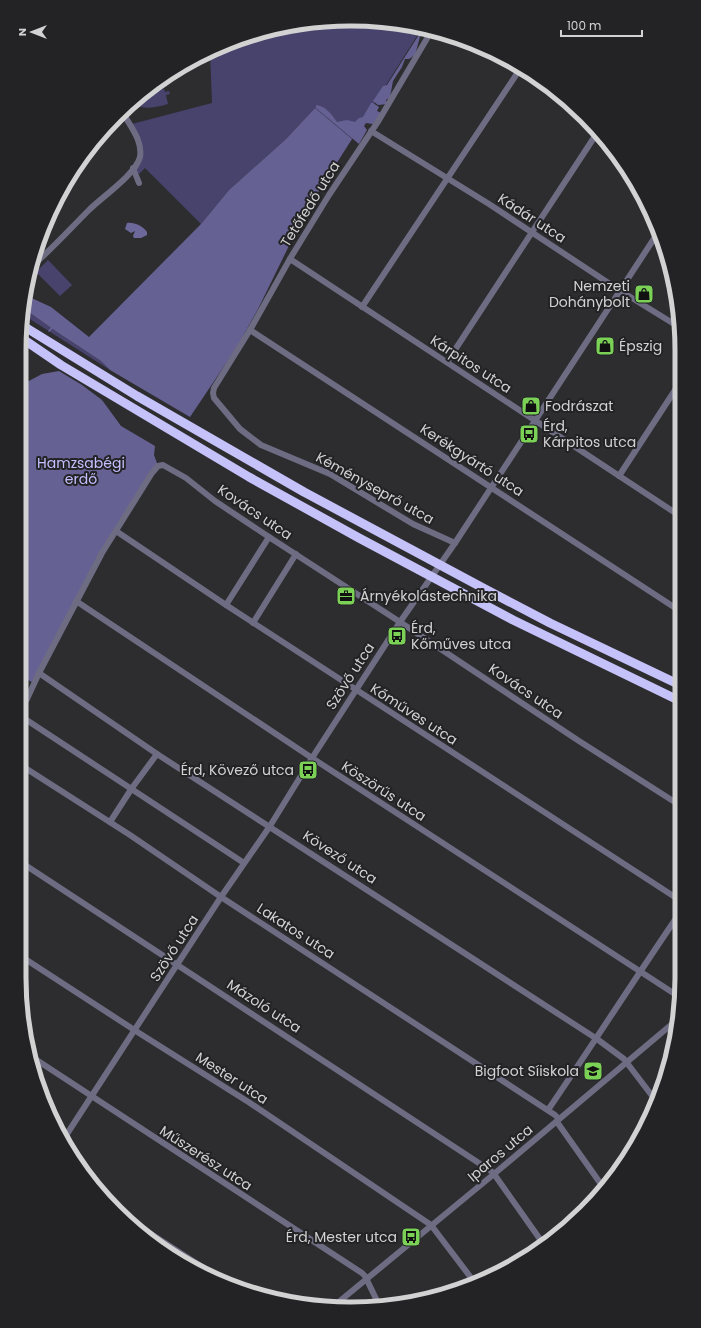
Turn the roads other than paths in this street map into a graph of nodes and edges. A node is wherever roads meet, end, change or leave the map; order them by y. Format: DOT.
graph roads {
  1 [pos="429,36"];
  2 [pos="518,72"];
  3 [pos="125,117"];
  4 [pos="371,131"];
  5 [pos="594,137"];
  6 [pos="133,168"];
  7 [pos="447,178"];
  8 [pos="140,183"];
  9 [pos="533,233"];
  10 [pos="655,237"];
  11 [pos="39,259"];
  12 [pos="290,259"];
  13 [pos="619,290"];
  14 [pos="362,307"];
  15 [pos="27,324"];
  16 [pos="673,324"];
  17 [pos="27,328"];
  18 [pos="250,330"];
  19 [pos="37,333"];
  20 [pos="26,341"];
  21 [pos="447,362"];
  22 [pos="675,390"];
  23 [pos="213,393"];
  24 [pos="534,420"];
  25 [pos="619,476"];
  26 [pos="491,487"];
  27 [pos="675,513"];
  28 [pos="116,531"];
  29 [pos="269,537"];
  30 [pos="455,543"];
  31 [pos="296,554"];
  32 [pos="76,601"];
  33 [pos="226,605"];
  34 [pos="675,608"];
  35 [pos="400,622"];
  36 [pos="253,623"];
  37 [pos="39,673"];
  38 [pos="675,683"];
  39 [pos="356,690"];
  40 [pos="675,699"];
  41 [pos="26,700"];
  42 [pos="26,720"];
  43 [pos="157,754"];
  44 [pos="312,758"];
  45 [pos="26,768"];
  46 [pos="132,788"];
  47 [pos="675,802"];
  48 [pos="110,822"];
  49 [pos="270,826"];
  50 [pos="244,863"];
  51 [pos="26,866"];
  52 [pos="221,897"];
  53 [pos="675,897"];
  54 [pos="675,921"];
  55 [pos="26,959"];
  56 [pos="178,964"];
  57 [pos="640,971"];
  58 [pos="674,994"];
  59 [pos="671,1025"];
  60 [pos="135,1030"];
  61 [pos="597,1039"];
  62 [pos="37,1060"];
  63 [pos="627,1062"];
  64 [pos="652,1096"];
  65 [pos="91,1097"];
  66 [pos="548,1110"];
  67 [pos="558,1120"];
  68 [pos="66,1135"];
  69 [pos="494,1174"];
  70 [pos="600,1184"];
  71 [pos="431,1224"];
  72 [pos="157,1238"];
  73 [pos="541,1240"];
  74 [pos="198,1264"];
  75 [pos="472,1278"];
  76 [pos="367,1279"];
  77 [pos="339,1301"];
  78 [pos="377,1301"];
  1 -- 4 [label="street, Tetőfedő utca"];
  2 -- 7 [label="street"];
  3 -- 6 [label="street"];
  4 -- 7 [label="street, Kádár utca"];
  4 -- 12 [label="street, Tetőfedő utca"];
  5 -- 9 [label="street"];
  6 -- 8 [label="street"];
  6 -- 11 [label="street"];
  7 -- 9 [label="street, Kádár utca"];
  7 -- 14 [label="street"];
  9 -- 13 [label="street, Kádár utca"];
  9 -- 21 [label="street"];
  10 -- 13 [label="street, Szövő utca"];
  12 -- 14 [label="street, Kárpitos utca"];
  12 -- 18 [label="street, Tetőfedő utca"];
  13 -- 16 [label="street, Kádár utca"];
  13 -- 24 [label="street, Szövő utca"];
  14 -- 21 [label="street, Kárpitos utca"];
  15 -- 19 [label="highway"];
  17 -- 19 [label="highway"];
  18 -- 23 [label="street, Tetőfedő utca"];
  18 -- 26 [label="street, Kerékgyártó utca"];
  19 -- 38 [label="highway"];
  20 -- 40 [label="highway"];
  21 -- 24 [label="street, Kárpitos utca"];
  22 -- 25 [label="street"];
  23 -- 30 [label="street, Kéményseprő utca"];
  24 -- 25 [label="street, Kárpitos utca"];
  24 -- 26 [label="street, Szövő utca"];
  25 -- 27 [label="street, Kárpitos utca"];
  26 -- 30 [label="street, Szövő utca"];
  26 -- 34 [label="street, Kerékgyártó utca"];
  28 -- 29 [label="street, Kovács utca"];
  28 -- 32 [label="street"];
  28 -- 33 [label="street, Kőműves utca"];
  29 -- 31 [label="street, Kovács utca"];
  29 -- 33 [label="street"];
  30 -- 35 [label="street, Szövő utca"];
  31 -- 35 [label="street, Kovács utca"];
  31 -- 36 [label="street"];
  32 -- 37 [label="street"];
  32 -- 44 [label="street, Köszörűs utca"];
  33 -- 36 [label="street, Kőműves utca"];
  35 -- 39 [label="street, Szövő utca"];
  35 -- 47 [label="street, Kovács utca"];
  36 -- 39 [label="street, Kőműves utca"];
  37 -- 41 [label="street"];
  37 -- 43 [label="street, Kövező utca"];
  39 -- 44 [label="street, Szövő utca"];
  39 -- 53 [label="street, Kőműves utca"];
  42 -- 46 [label="street"];
  43 -- 46 [label="street"];
  43 -- 49 [label="street, Kövező utca"];
  44 -- 49 [label="street, Szövő utca"];
  44 -- 57 [label="street, Köszörűs utca"];
  45 -- 48 [label="street, Lakatos utca"];
  46 -- 48 [label="street"];
  46 -- 50 [label="street"];
  48 -- 52 [label="street, Lakatos utca"];
  49 -- 50 [label="street, Szövő utca"];
  49 -- 61 [label="street, Kövező utca"];
  50 -- 52 [label="street, Szövő utca"];
  51 -- 56 [label="street, Mázoló utca"];
  52 -- 56 [label="street, Szövő utca"];
  52 -- 66 [label="street, Lakatos utca"];
  54 -- 57 [label="street"];
  55 -- 60 [label="street, Mester utca"];
  56 -- 60 [label="street, Szövő utca"];
  56 -- 69 [label="street, Mázoló utca"];
  57 -- 58 [label="street, Köszörűs utca"];
  57 -- 61 [label="street"];
  59 -- 63 [label="street, Iparos utca"];
  60 -- 65 [label="street, Szövő utca"];
  60 -- 71 [label="street, Mester utca"];
  61 -- 63 [label="street, Kövező utca"];
  61 -- 66 [label="street"];
  62 -- 65 [label="street, Műszerész utca"];
  63 -- 64 [label="street, Kövező utca"];
  63 -- 67 [label="street, Iparos utca"];
  65 -- 68 [label="street, Szövő utca"];
  65 -- 76 [label="street, Műszerész utca"];
  66 -- 67 [label="street, Lakatos utca"];
  67 -- 69 [label="street, Iparos utca"];
  67 -- 70 [label="street, Lakatos utca"];
  69 -- 71 [label="street, Iparos utca"];
  69 -- 73 [label="street"];
  71 -- 75 [label="street, Mester utca"];
  71 -- 76 [label="street, Iparos utca"];
  72 -- 74 [label="street"];
  76 -- 77 [label="street, Iparos utca"];
  76 -- 78 [label="street"];
}
